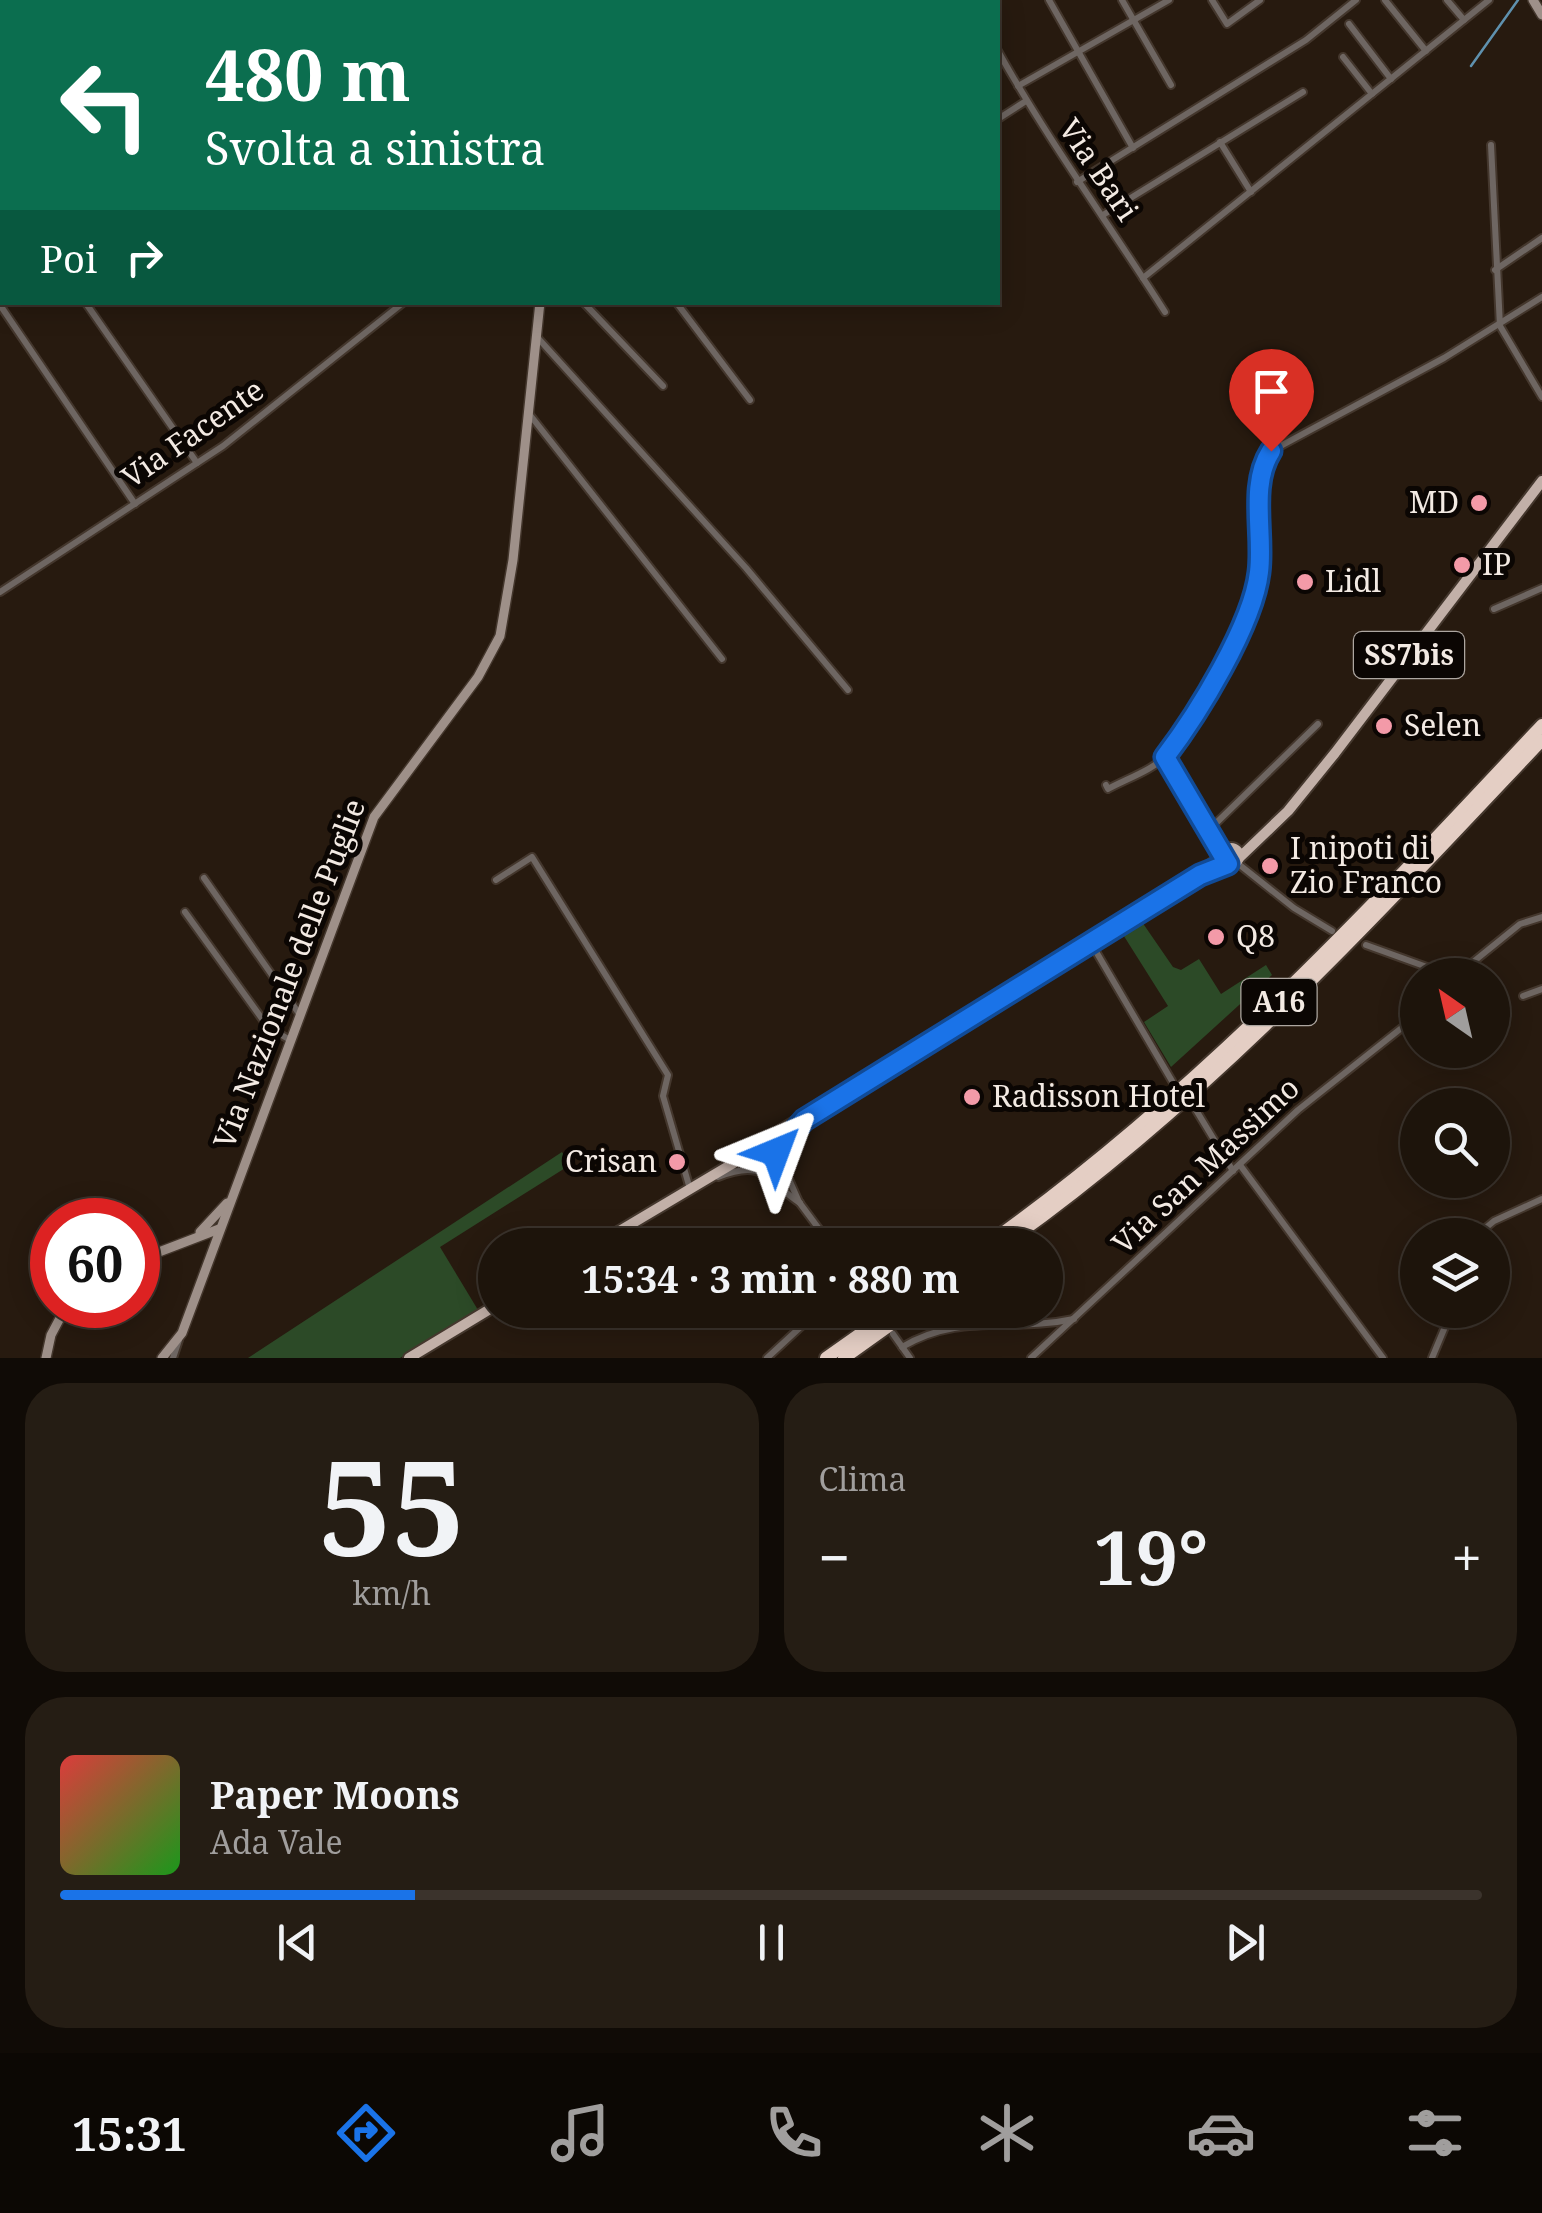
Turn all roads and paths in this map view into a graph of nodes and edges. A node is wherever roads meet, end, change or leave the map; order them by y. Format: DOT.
graph roads {
  1 [pos="1049,0"];
  2 [pos="1122,0"];
  3 [pos="1168,0"];
  4 [pos="1212,0"];
  5 [pos="1260,0"];
  6 [pos="1356,0"];
  7 [pos="1385,0"];
  8 [pos="1448,0"];
  9 [pos="1488,0"];
  10 [pos="1533,0"];
  11 [pos="1542,16"];
  12 [pos="1134,20"];
  13 [pos="1464,20"];
  14 [pos="1349,24"];
  15 [pos="1426,51"];
  16 [pos="1078,52"];
  17 [pos="1000,56"];
  18 [pos="1343,57"];
  19 [pos="1391,78"];
  20 [pos="1018,86"];
  21 [pos="1171,86"];
  22 [pos="1302,92"];
  23 [pos="1372,94"];
  24 [pos="1026,101"];
  25 [pos="1000,118"];
  26 [pos="1220,142"];
  27 [pos="1491,144"];
  28 [pos="1133,148"];
  29 [pos="1077,182"];
  30 [pos="1251,192"];
  31 [pos="1103,215"];
  32 [pos="1542,238"];
  33 [pos="1494,271"];
  34 [pos="1144,278"];
  35 [pos="1542,296"];
  36 [pos="0,305"];
  37 [pos="87,305"];
  38 [pos="400,305"];
  39 [pos="540,305"];
  40 [pos="586,305"];
  41 [pos="678,305"];
  42 [pos="1165,312"];
  43 [pos="1500,326"];
  44 [pos="536,336"];
  45 [pos="663,386"];
  46 [pos="1542,396"];
  47 [pos="750,400"];
  48 [pos="529,414"];
  49 [pos="196,463"];
  50 [pos="1542,482"];
  51 [pos="136,504"];
  52 [pos="1542,588"];
  53 [pos="0,592"];
  54 [pos="1494,609"];
  55 [pos="722,658"];
  56 [pos="848,690"];
  57 [pos="1318,724"];
  58 [pos="1542,725"];
  59 [pos="1542,740"];
  60 [pos="1165,757"];
  61 [pos="1106,785"];
  62 [pos="1210,829"];
  63 [pos="1231,857"];
  64 [pos="204,878"];
  65 [pos="496,880"];
  66 [pos="185,912"];
  67 [pos="1542,917"];
  68 [pos="1332,931"];
  69 [pos="1091,943"];
  70 [pos="1366,945"];
  71 [pos="1402,958"];
  72 [pos="1478,958"];
  73 [pos="1542,990"];
  74 [pos="1522,996"];
  75 [pos="300,1015"];
  76 [pos="1400,1029"];
  77 [pos="290,1040"];
  78 [pos="1172,1081"];
  79 [pos="1196,1110"];
  80 [pos="804,1120"];
  81 [pos="763,1141"];
  82 [pos="777,1150"];
  83 [pos="764,1158"];
  84 [pos="732,1164"];
  85 [pos="1236,1168"];
  86 [pos="703,1182"];
  87 [pos="691,1190"];
  88 [pos="231,1198"];
  89 [pos="1542,1199"];
  90 [pos="800,1202"];
  91 [pos="1500,1218"];
  92 [pos="625,1228"];
  93 [pos="818,1228"];
  94 [pos="1009,1228"];
  95 [pos="1025,1228"];
  96 [pos="218,1232"];
  97 [pos="191,1241"];
  98 [pos="160,1252"];
  99 [pos="210,1253"];
  100 [pos="478,1316"];
  101 [pos="1075,1319"];
  102 [pos="58,1328"];
  103 [pos="799,1328"];
  104 [pos="868,1328"];
  105 [pos="886,1328"];
  106 [pos="1444,1328"];
  107 [pos="182,1333"];
  108 [pos="893,1334"];
  109 [pos="902,1347"];
  110 [pos="46,1358"];
  111 [pos="162,1358"];
  112 [pos="173,1358"];
  113 [pos="410,1358"];
  114 [pos="767,1358"];
  115 [pos="826,1358"];
  116 [pos="844,1358"];
  117 [pos="910,1358"];
  118 [pos="1031,1358"];
  119 [pos="1382,1358"];
  120 [pos="1432,1358"];
  1 -- 16 [label="street"];
  2 -- 12 [label="street"];
  3 -- 12 [label="street"];
  4 -- 5 [label="street"];
  6 -- 28 [label="street"];
  7 -- 15 [label="street"];
  8 -- 13 [label="street"];
  9 -- 13 [label="street"];
  10 -- 11 [label="main road"];
  12 -- 16 [label="street"];
  12 -- 21 [label="street"];
  13 -- 15 [label="street"];
  14 -- 19 [label="street"];
  15 -- 19 [label="street"];
  16 -- 20 [label="street"];
  16 -- 28 [label="street"];
  17 -- 20 [label="street, Via Bari"];
  18 -- 23 [label="street"];
  19 -- 23 [label="street"];
  20 -- 24 [label="street, Via Bari"];
  22 -- 26 [label="street"];
  23 -- 30 [label="street"];
  24 -- 25 [label="street"];
  24 -- 29 [label="street, Via Bari"];
  26 -- 30 [label="street"];
  26 -- 31 [label="street"];
  27 -- 33 [label="street"];
  28 -- 29 [label="street"];
  29 -- 31 [label="street, Via Bari"];
  30 -- 34 [label="street"];
  31 -- 34 [label="street, Via Bari"];
  32 -- 33 [label="street"];
  33 -- 43 [label="street"];
  34 -- 42 [label="street, Via Bari"];
  35 -- 43 [label="street"];
  36 -- 51 [label="street"];
  37 -- 49 [label="street"];
  38 -- 49 [label="street, Via Facente"];
  39 -- 44 [label="main road, Via Nazionale delle Puglie"];
  40 -- 45 [label="street"];
  41 -- 47 [label="street"];
  43 -- 46 [label="street"];
  43 -- 60 [label="street"];
  44 -- 48 [label="main road, Via Nazionale delle Puglie"];
  44 -- 56 [label="street"];
  48 -- 55 [label="street"];
  48 -- 75 [label="main road, Via Nazionale delle Puglie"];
  49 -- 51 [label="street, Via Facente"];
  50 -- 63 [label="main road, SS7bis"];
  51 -- 53 [label="street, Via Facente"];
  52 -- 54 [label="street"];
  57 -- 62 [label="street"];
  58 -- 94 [label="highway, A16"];
  59 -- 95 [label="highway, A16"];
  60 -- 61 [label="street"];
  60 -- 62 [label="street"];
  62 -- 63 [label="street"];
  63 -- 68 [label="street"];
  63 -- 69 [label="main road, SS7bis"];
  64 -- 75 [label="street"];
  65 -- 87 [label="street"];
  66 -- 77 [label="street"];
  67 -- 72 [label="street"];
  69 -- 78 [label="street"];
  69 -- 80 [label="main road, SS7bis"];
  70 -- 71 [label="street"];
  73 -- 74 [label="street"];
  75 -- 77 [label="main road, Via Nazionale delle Puglie"];
  76 -- 85 [label="street, Via San Massimo"];
  77 -- 88 [label="main road, Via Nazionale delle Puglie"];
  79 -- 85 [label="street"];
  80 -- 81 [label="main road, SS7bis"];
  80 -- 82 [label="main road, SS7bis"];
  81 -- 82 [label="main road"];
  81 -- 83 [label="main road"];
  81 -- 84 [label="main road, SS7bis"];
  82 -- 83 [label="main road, SS7bis"];
  82 -- 90 [label="street"];
  83 -- 84 [label="main road, SS7bis"];
  83 -- 90 [label="street"];
  84 -- 86 [label="main road, SS7bis"];
  85 -- 101 [label="street, Via San Massimo"];
  85 -- 119 [label="street"];
  86 -- 87 [label="main road, SS7bis"];
  86 -- 90 [label="street"];
  87 -- 92 [label="main road, SS7bis"];
  88 -- 96 [label="main road, Via Nazionale delle Puglie"];
  88 -- 97 [label="main road"];
  89 -- 91 [label="street"];
  90 -- 93 [label="street"];
  96 -- 97 [label="main road"];
  96 -- 99 [label="main road, Via Nazionale delle Puglie"];
  97 -- 98 [label="main road"];
  97 -- 99 [label="main road"];
  99 -- 107 [label="main road, Via Nazionale delle Puglie"];
  100 -- 113 [label="main road"];
  101 -- 109 [label="street"];
  101 -- 118 [label="street, Via San Massimo"];
  102 -- 110 [label="main road"];
  103 -- 114 [label="street"];
  104 -- 115 [label="highway"];
  105 -- 116 [label="highway"];
  106 -- 120 [label="street"];
  107 -- 111 [label="main road, Via Nazionale delle Puglie"];
  107 -- 112 [label="street"];
  108 -- 109 [label="street"];
  109 -- 117 [label="street"];
}
